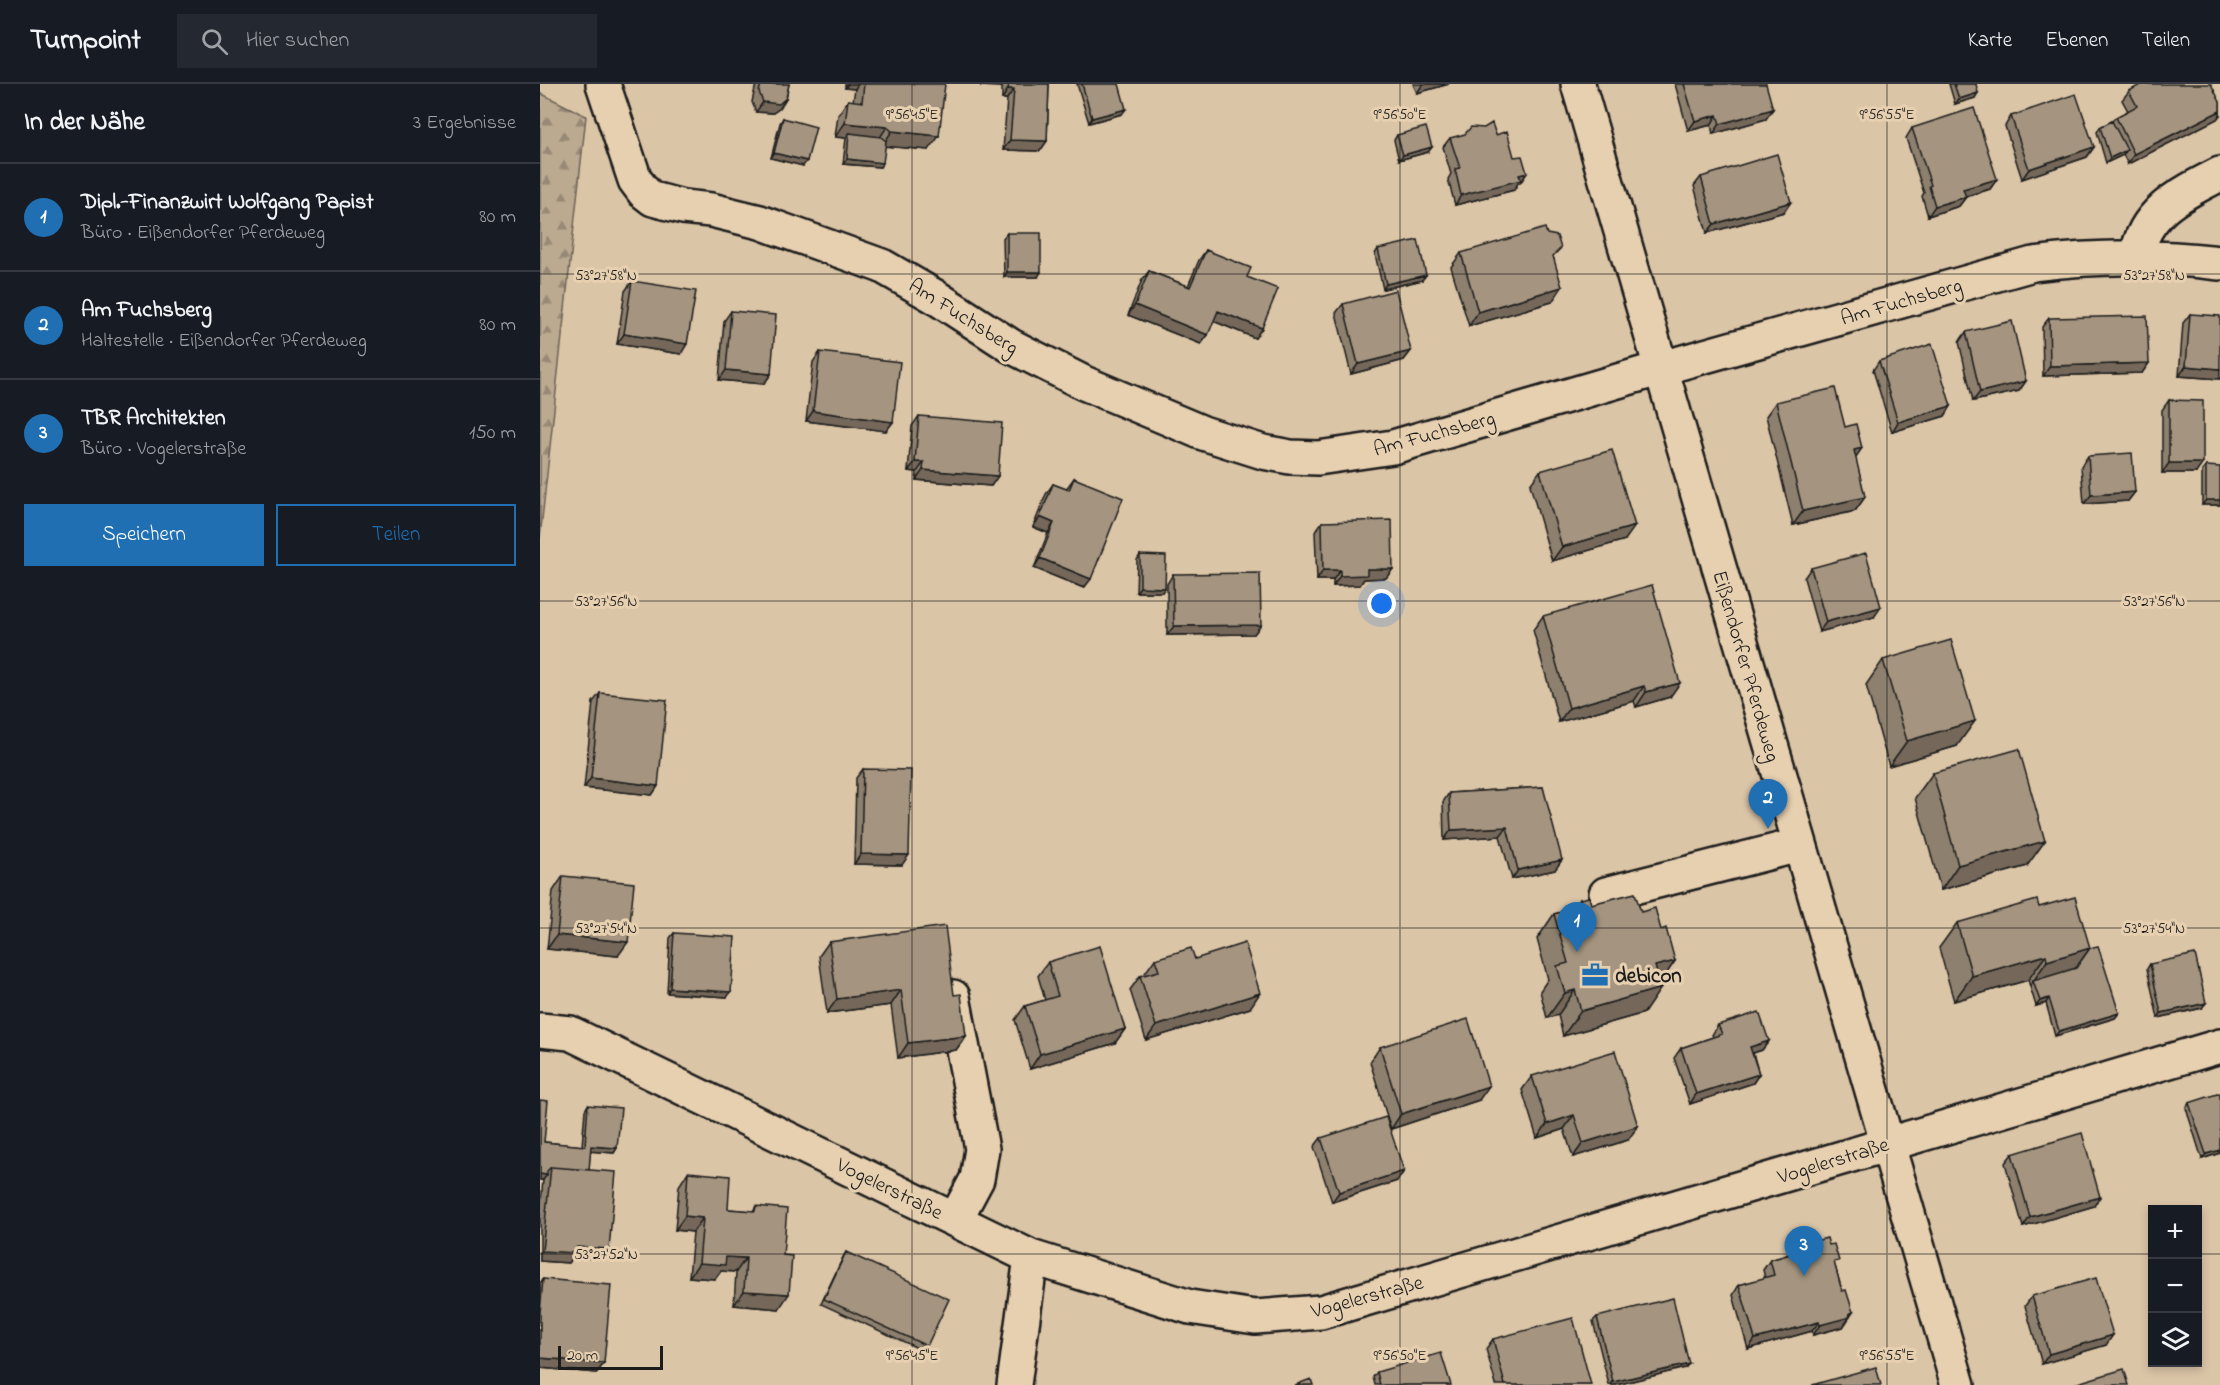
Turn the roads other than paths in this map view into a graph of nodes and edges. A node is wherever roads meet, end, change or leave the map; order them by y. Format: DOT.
graph roads {
  1 [pos="603,84"];
  2 [pos="1578,84"];
  3 [pos="2220,174"];
  4 [pos="2137,257"];
  5 [pos="2220,264"];
  6 [pos="1662,368"];
  7 [pos="1799,845"];
  8 [pos="1606,894"];
  9 [pos="948,964"];
  10 [pos="540,1030"];
  11 [pos="2220,1046"];
  12 [pos="1888,1144"];
  13 [pos="955,1220"];
  14 [pos="1031,1257"];
  15 [pos="1014,1385"];
  16 [pos="1958,1385"];
  1 -- 6 [label="street, Am Fuchsberg"];
  2 -- 6 [label="street, Eißendorfer Pferdeweg"];
  3 -- 4 [label="street"];
  4 -- 5 [label="street, Am Fuchsberg"];
  4 -- 6 [label="street, Am Fuchsberg"];
  6 -- 7 [label="street, Eißendorfer Pferdeweg"];
  7 -- 8 [label="street"];
  7 -- 12 [label="street, Eißendorfer Pferdeweg"];
  9 -- 13 [label="street"];
  10 -- 13 [label="street, Vogelerstraße"];
  11 -- 12 [label="street, Vogelerstraße"];
  12 -- 14 [label="street, Vogelerstraße"];
  12 -- 16 [label="street, Eißendorfer Pferdeweg"];
  13 -- 14 [label="street, Vogelerstraße"];
  14 -- 15 [label="street"];
}
